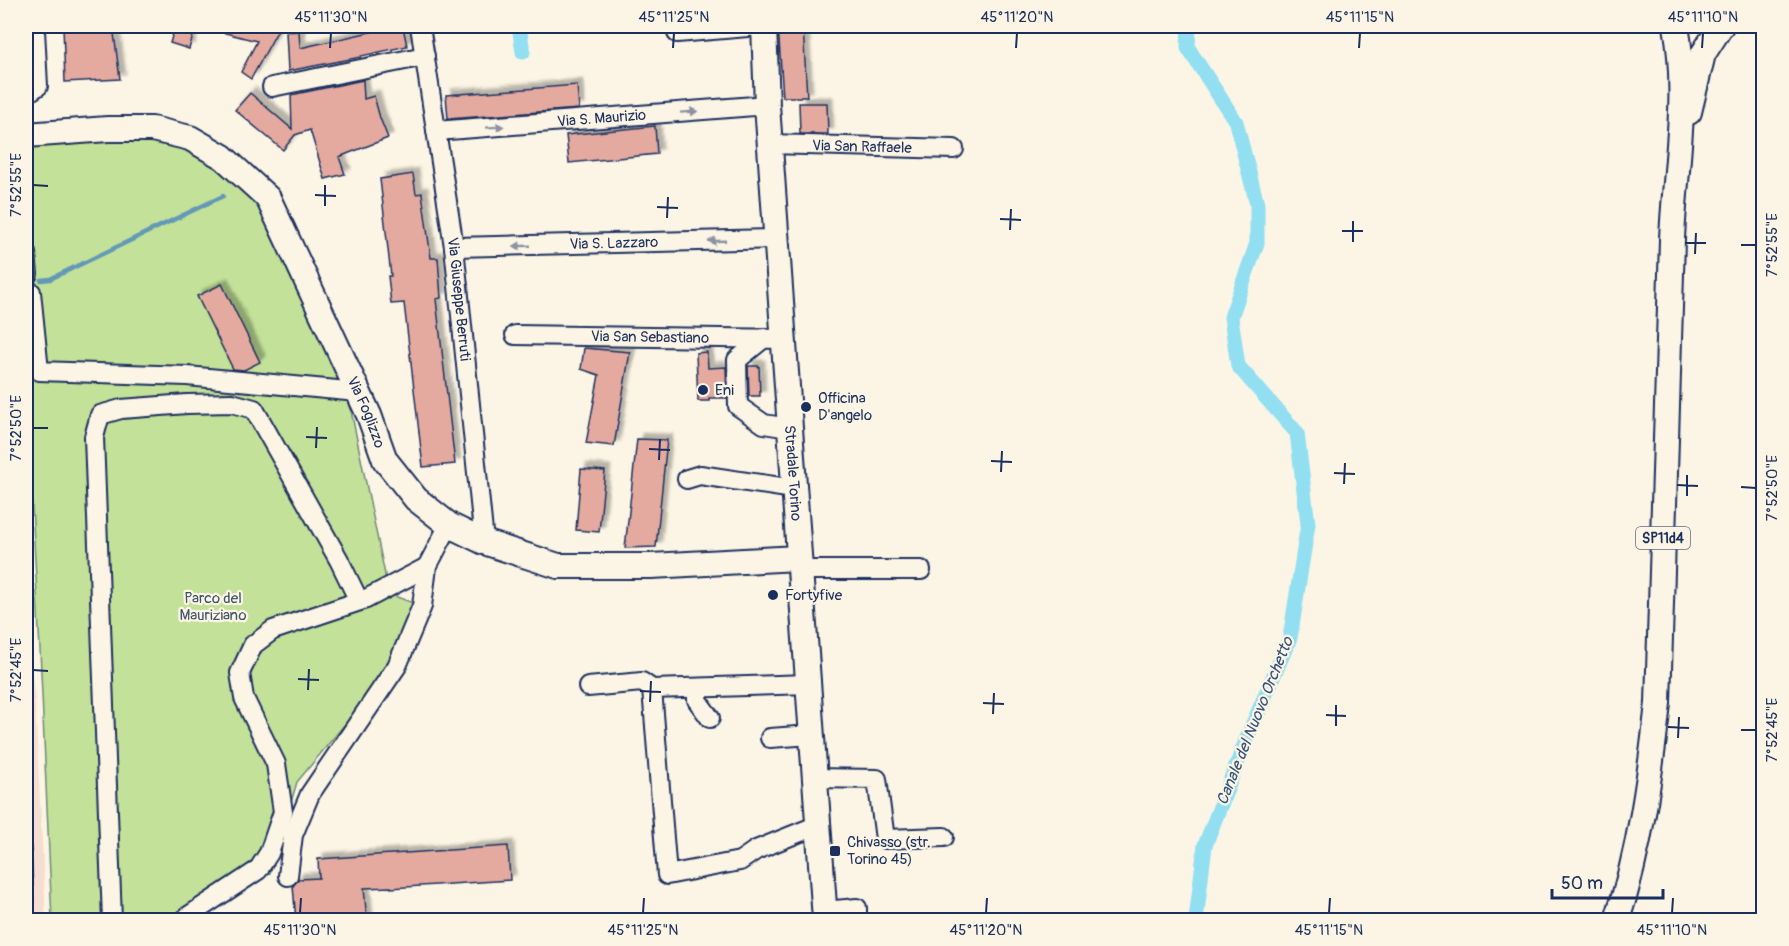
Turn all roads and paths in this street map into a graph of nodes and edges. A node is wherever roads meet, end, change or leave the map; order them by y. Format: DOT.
graph roads {
  1 [pos="420,26"];
  2 [pos="762,26"];
  3 [pos="1676,26"];
  4 [pos="1721,26"];
  5 [pos="35,30"];
  6 [pos="677,33"];
  7 [pos="425,56"];
  8 [pos="273,87"];
  9 [pos="26,94"];
  10 [pos="766,105"];
  11 [pos="436,131"];
  12 [pos="28,135"];
  13 [pos="769,144"];
  14 [pos="954,149"];
  15 [pos="1680,152"];
  16 [pos="776,239"];
  17 [pos="454,248"];
  18 [pos="26,253"];
  19 [pos="516,335"];
  20 [pos="774,339"];
  21 [pos="358,392"];
  22 [pos="789,428"];
  23 [pos="687,479"];
  24 [pos="794,489"];
  25 [pos="449,525"];
  26 [pos="484,542"];
  27 [pos="799,564"];
  28 [pos="427,567"];
  29 [pos="921,570"];
  30 [pos="359,602"];
  31 [pos="808,684"];
  32 [pos="588,687"];
  33 [pos="697,688"];
  34 [pos="652,689"];
  35 [pos="710,718"];
  36 [pos="811,735"];
  37 [pos="770,738"];
  38 [pos="814,778"];
  39 [pos="818,825"];
  40 [pos="944,837"];
  41 [pos="288,876"];
  42 [pos="824,916"];
  43 [pos="112,921"];
  44 [pos="185,921"];
  45 [pos="857,921"];
  46 [pos="1617,921"];
  1 -- 7 [label="street, Via Giuseppe Berruti"];
  2 -- 6 [label="street"];
  2 -- 10 [label="main road, Stradale Torino"];
  3 -- 15 [label="main road, SP11d4"];
  4 -- 15 [label="main road, SP11d4"];
  5 -- 9 [label="street"];
  7 -- 8 [label="street"];
  7 -- 11 [label="street, Via Giuseppe Berruti"];
  11 -- 10 [label="street, Via S. Maurizio, one-way"];
  10 -- 13 [label="main road, Stradale Torino"];
  11 -- 17 [label="street, Via Giuseppe Berruti"];
  12 -- 21 [label="main road, Via Foglizzo"];
  13 -- 14 [label="street, Via San Raffaele"];
  13 -- 16 [label="main road, Stradale Torino"];
  15 -- 46 [label="main road, SP11d4"];
  16 -- 17 [label="street, Via S. Lazzaro, one-way"];
  16 -- 20 [label="main road, Stradale Torino"];
  17 -- 26 [label="street, Via Giuseppe Berruti"];
  18 -- 21 [label="street"];
  19 -- 20 [label="street, Via San Sebastiano"];
  20 -- 22 [label="main road, Stradale Torino"];
  20 -- 22 [label="street"];
  21 -- 25 [label="main road, Via Foglizzo"];
  22 -- 24 [label="main road, Stradale Torino"];
  23 -- 24 [label="street"];
  24 -- 27 [label="main road, Stradale Torino"];
  25 -- 26 [label="main road, Via Foglizzo"];
  25 -- 28 [label="street"];
  26 -- 27 [label="main road, Via Foglizzo"];
  27 -- 29 [label="street"];
  27 -- 31 [label="main road, Stradale Torino"];
  28 -- 30 [label="street"];
  28 -- 41 [label="street"];
  30 -- 43 [label="street"];
  30 -- 44 [label="street"];
  31 -- 33 [label="street"];
  31 -- 36 [label="main road, Stradale Torino"];
  32 -- 34 [label="street"];
  33 -- 34 [label="street"];
  33 -- 35 [label="street"];
  34 -- 39 [label="street"];
  36 -- 37 [label="street"];
  36 -- 38 [label="main road, Stradale Torino"];
  38 -- 39 [label="main road, Stradale Torino"];
  38 -- 40 [label="street"];
  39 -- 42 [label="main road, Stradale Torino"];
  42 -- 45 [label="street"];
}
